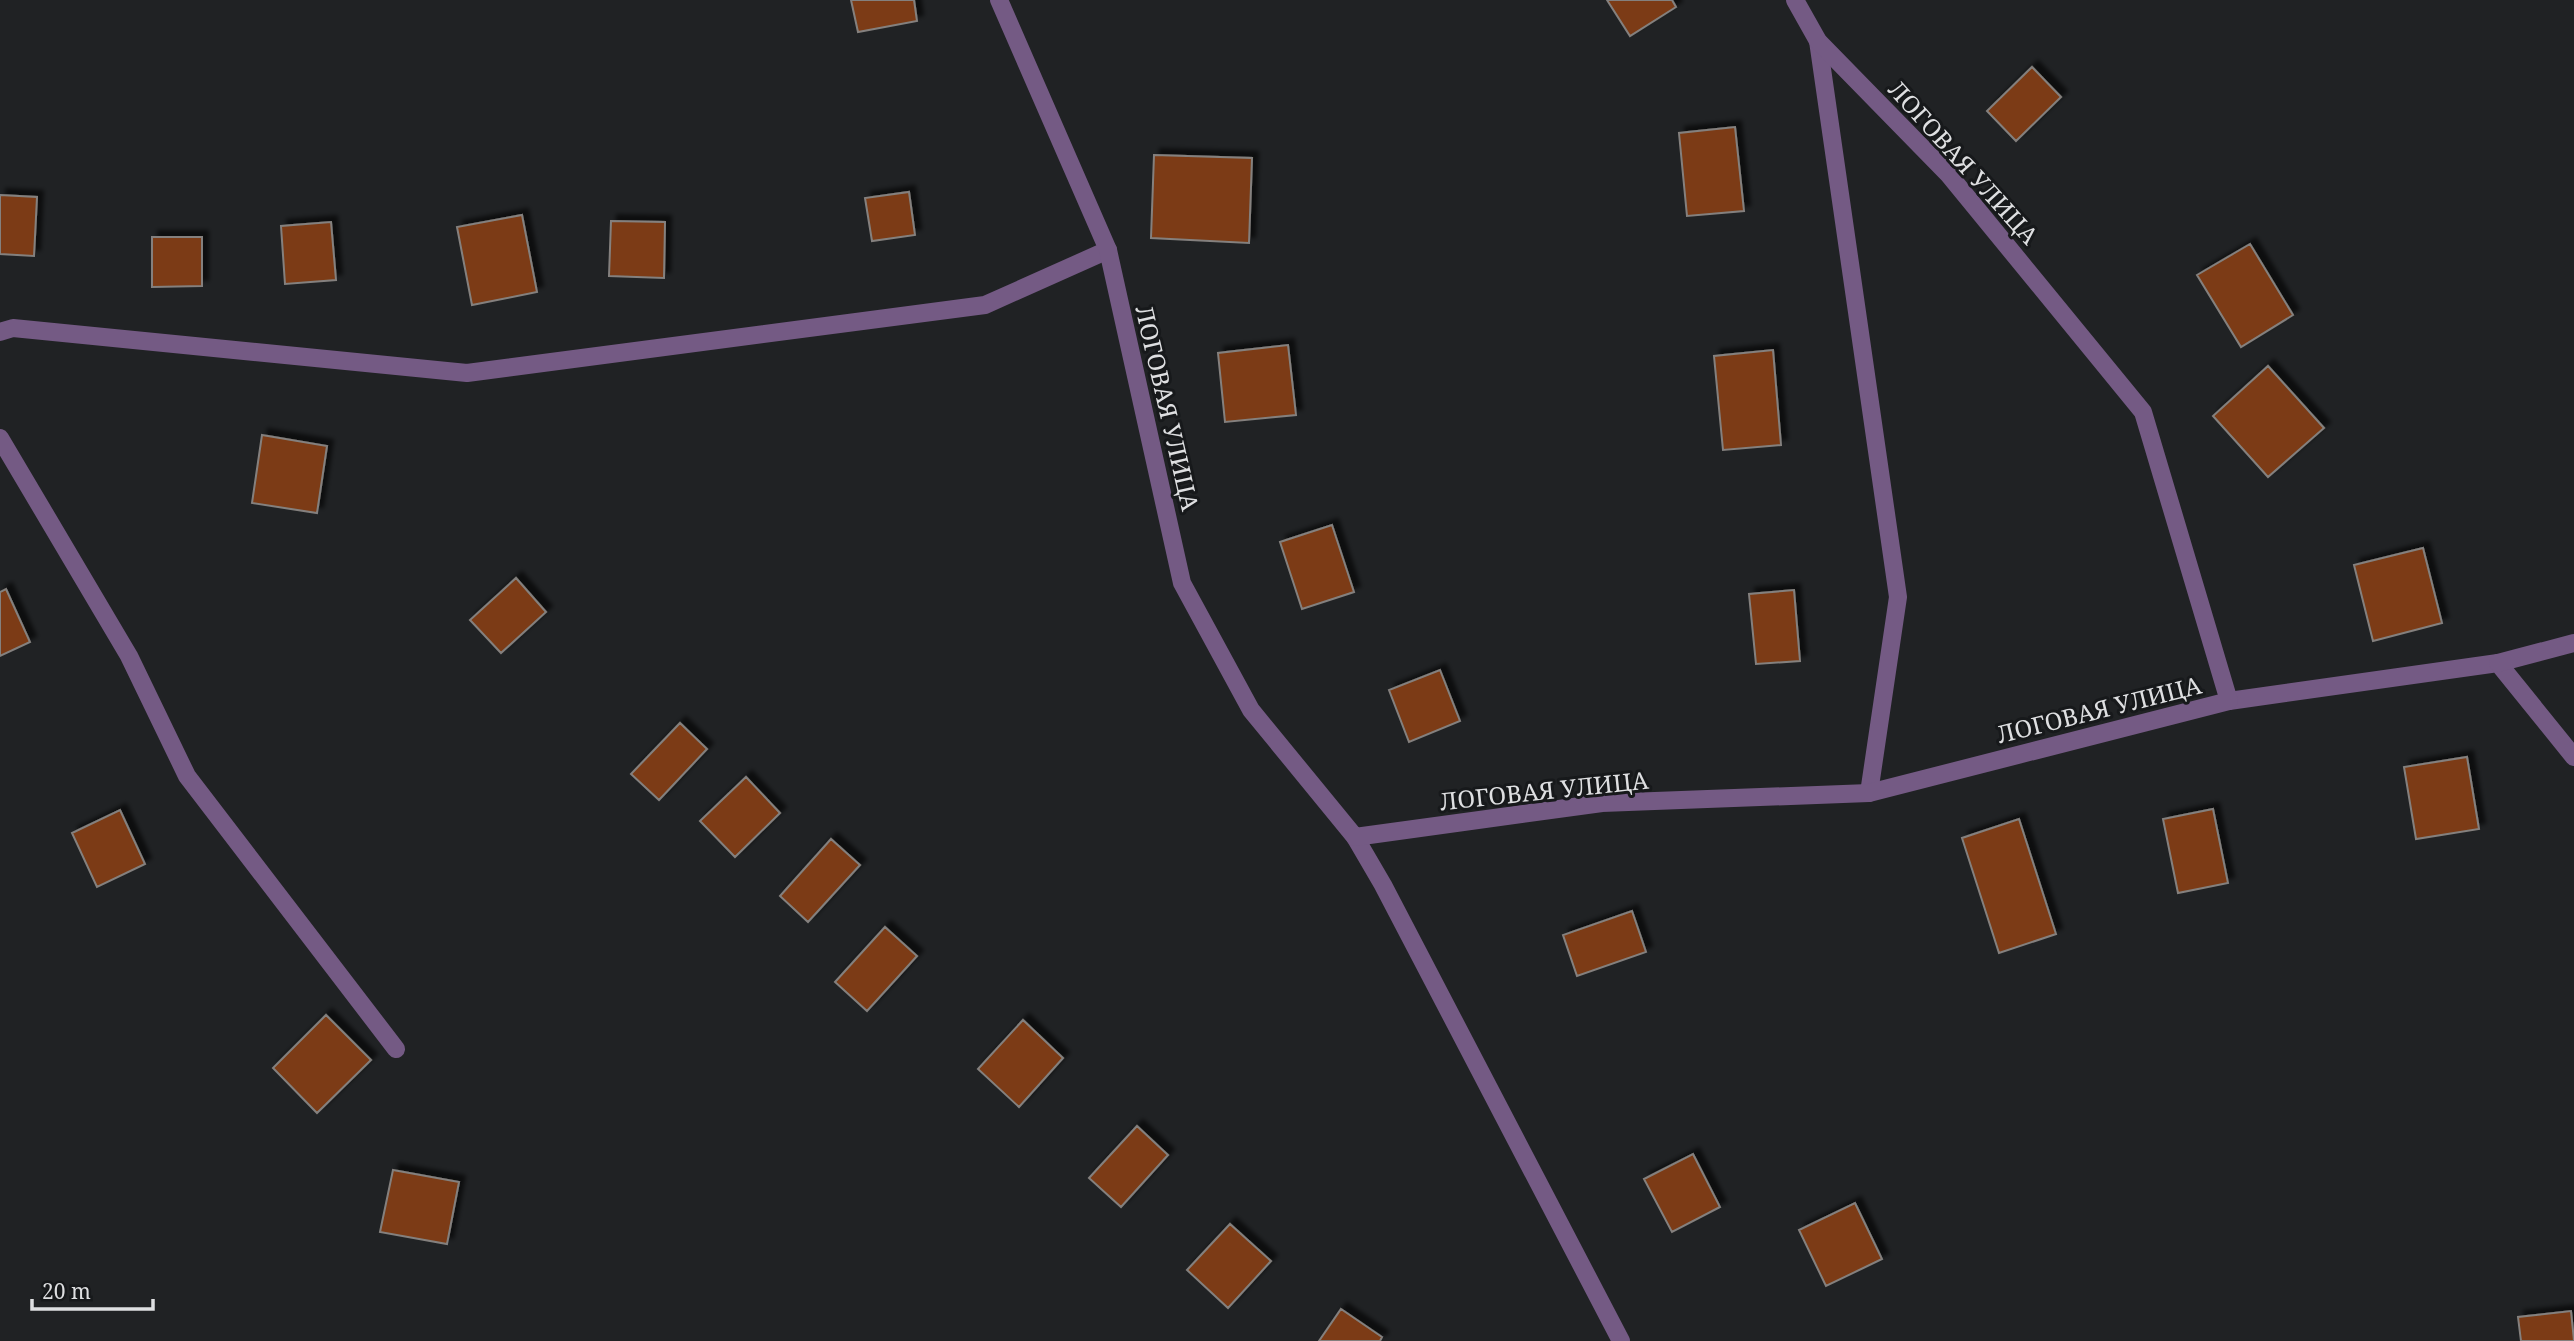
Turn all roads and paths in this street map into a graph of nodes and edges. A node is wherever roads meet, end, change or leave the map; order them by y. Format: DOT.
graph roads {
  1 [pos="999,0"];
  2 [pos="1795,0"];
  3 [pos="1818,41"];
  4 [pos="1108,250"];
  5 [pos="0,332"];
  6 [pos="0,438"];
  7 [pos="2574,643"];
  8 [pos="2498,663"];
  9 [pos="2229,701"];
  10 [pos="2574,757"];
  11 [pos="1869,793"];
  12 [pos="1355,837"];
  13 [pos="396,1049"];
  14 [pos="1620,1341"];
  1 -- 4 [label="street, ЛОГОВАЯ УЛИЦА"];
  2 -- 3 [label="street, ЛОГОВАЯ УЛИЦА"];
  3 -- 9 [label="street, ЛОГОВАЯ УЛИЦА"];
  3 -- 11 [label="street"];
  4 -- 5 [label="street"];
  4 -- 12 [label="street, ЛОГОВАЯ УЛИЦА"];
  6 -- 13 [label="street"];
  7 -- 8 [label="street"];
  8 -- 9 [label="street"];
  8 -- 10 [label="street"];
  9 -- 11 [label="street, ЛОГОВАЯ УЛИЦА"];
  11 -- 12 [label="street, ЛОГОВАЯ УЛИЦА"];
  12 -- 14 [label="street, ЛОГОВАЯ УЛИЦА"];
}
